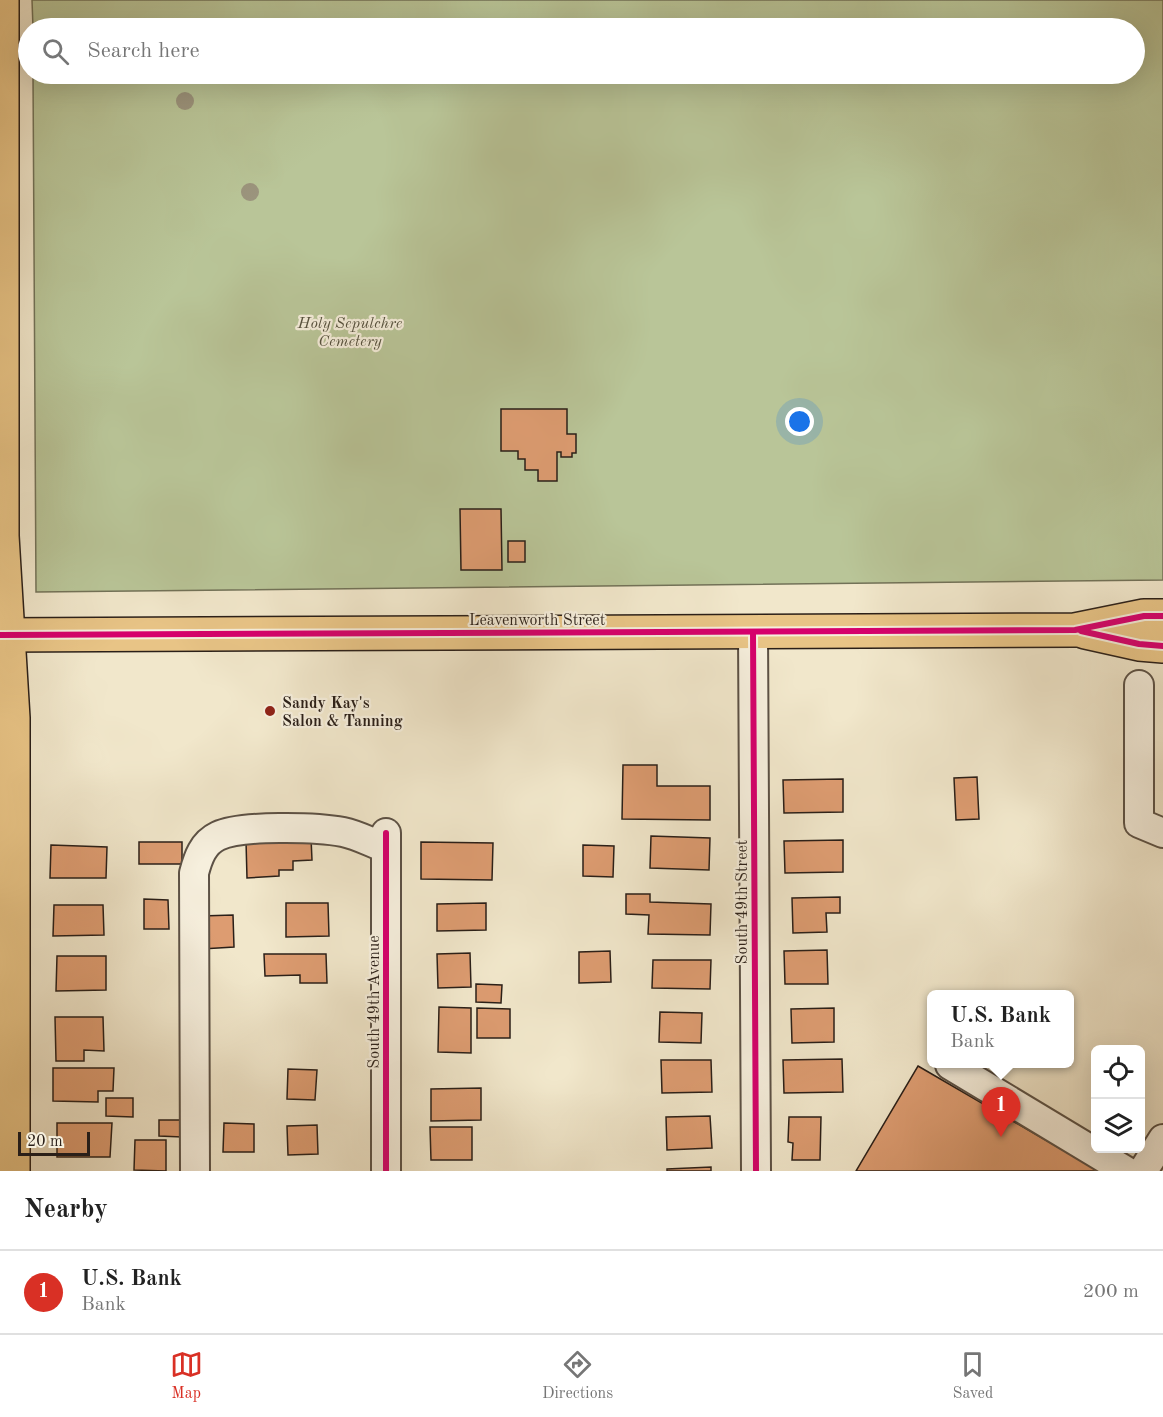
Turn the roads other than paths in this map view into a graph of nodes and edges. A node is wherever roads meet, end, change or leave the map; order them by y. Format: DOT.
graph roads {
  1 [pos="2,0"];
  2 [pos="1,449"];
  3 [pos="1163,616"];
  4 [pos="1075,630"];
  5 [pos="753,632"];
  6 [pos="4,635"];
  7 [pos="1163,646"];
  8 [pos="1139,685"];
  9 [pos="1163,833"];
  10 [pos="955,1068"];
  11 [pos="6,1072"];
  12 [pos="1163,1139"];
  13 [pos="13,1171"];
  14 [pos="195,1171"];
  15 [pos="386,1171"];
  16 [pos="756,1171"];
  17 [pos="1126,1171"];
  18 [pos="1143,1171"];
  1 -- 2 [label="main road"];
  2 -- 6 [label="main road"];
  3 -- 4 [label="main road, Leavenworth Street"];
  4 -- 5 [label="main road, Leavenworth Street"];
  4 -- 7 [label="main road, Leavenworth Street"];
  5 -- 6 [label="main road, Leavenworth Street"];
  5 -- 16 [label="street, South 49th Street"];
  6 -- 11 [label="main road"];
  8 -- 9 [label="street"];
  10 -- 17 [label="street"];
  11 -- 13 [label="main road"];
  12 -- 18 [label="street"];
  14 -- 15 [label="street, South 49th Avenue"];
}
